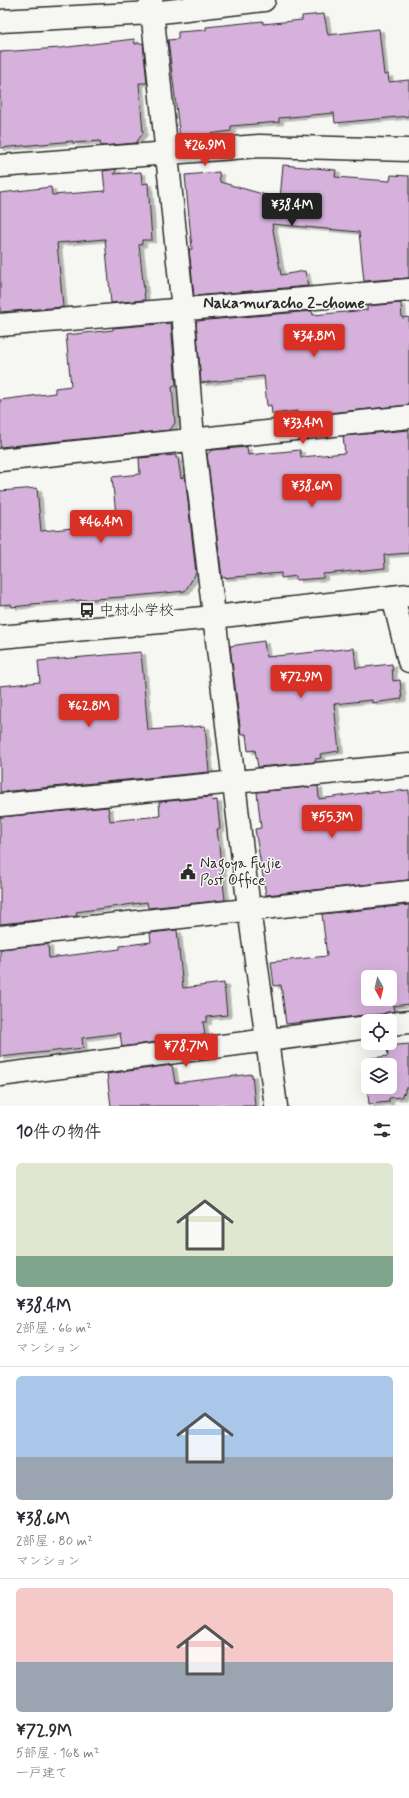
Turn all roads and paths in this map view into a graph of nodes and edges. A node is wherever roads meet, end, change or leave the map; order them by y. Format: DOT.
graph roads {
  1 [pos="264,0"];
  2 [pos="152,6"];
  3 [pos="0,21"];
  4 [pos="409,150"];
  5 [pos="166,153"];
  6 [pos="0,166"];
  7 [pos="409,290"];
  8 [pos="183,310"];
  9 [pos="0,325"];
  10 [pos="409,417"];
  11 [pos="193,439"];
  12 [pos="0,460"];
  13 [pos="401,596"];
  14 [pos="214,616"];
  15 [pos="0,637"];
  16 [pos="409,661"];
  17 [pos="409,765"];
  18 [pos="235,782"];
  19 [pos="0,805"];
  20 [pos="409,892"];
  21 [pos="250,909"];
  22 [pos="0,937"];
  23 [pos="409,1022"];
  24 [pos="397,1023"];
  25 [pos="361,1028"];
  26 [pos="267,1040"];
  27 [pos="0,1075"];
  28 [pos="276,1106"];
  1 -- 2 [label="street"];
  2 -- 3 [label="street"];
  2 -- 5 [label="street"];
  4 -- 5 [label="street"];
  5 -- 6 [label="street"];
  5 -- 8 [label="street"];
  7 -- 8 [label="street"];
  8 -- 9 [label="street"];
  8 -- 11 [label="street"];
  10 -- 11 [label="street"];
  11 -- 12 [label="street"];
  11 -- 14 [label="street"];
  13 -- 14 [label="street"];
  13 -- 16 [label="street"];
  14 -- 15 [label="street"];
  14 -- 18 [label="street"];
  17 -- 18 [label="street"];
  18 -- 19 [label="street"];
  18 -- 21 [label="street"];
  20 -- 21 [label="street"];
  21 -- 22 [label="street"];
  21 -- 26 [label="street"];
  23 -- 24 [label="street"];
  25 -- 26 [label="street"];
  26 -- 27 [label="street"];
  26 -- 28 [label="street"];
}
